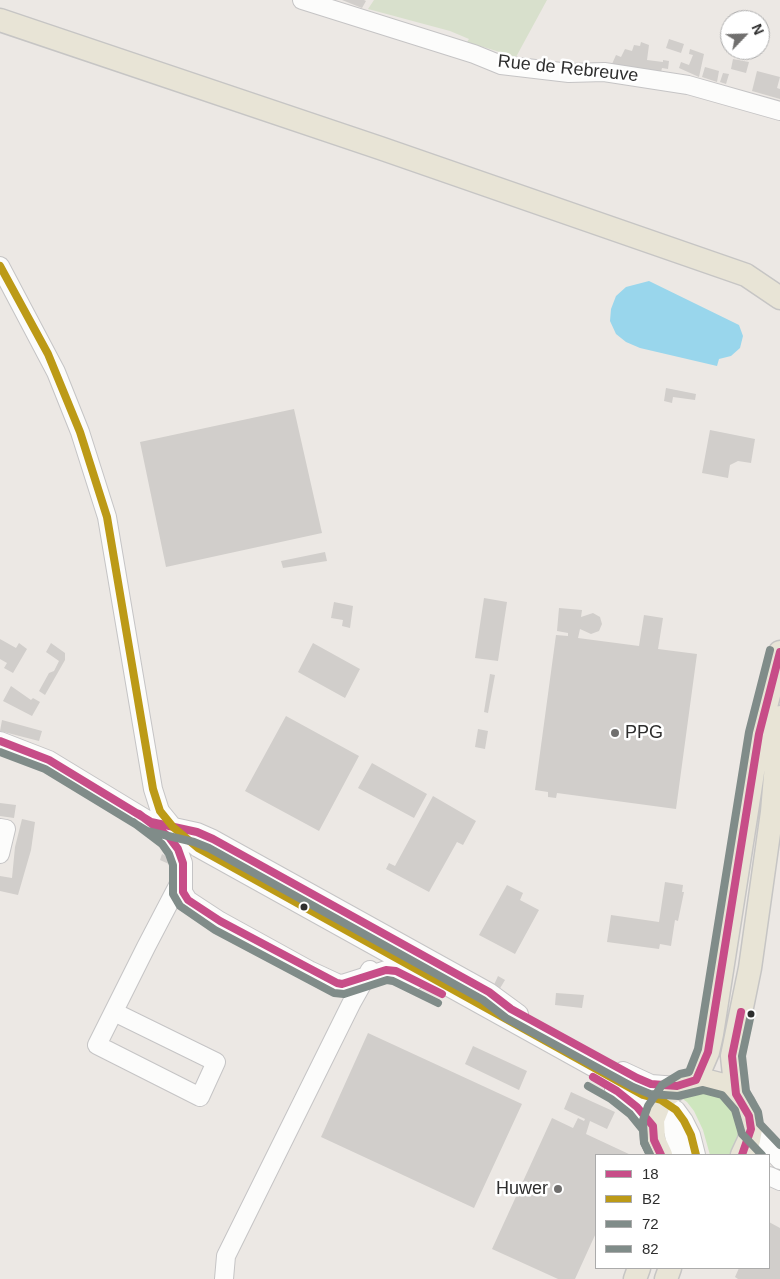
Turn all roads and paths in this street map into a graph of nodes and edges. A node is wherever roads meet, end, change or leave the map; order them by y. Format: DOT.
graph roads {
  1 [pos="302,0"];
  2 [pos="0,20"];
  3 [pos="780,111"];
  4 [pos="0,266"];
  5 [pos="746,275"];
  6 [pos="780,279"];
  7 [pos="780,298"];
  8 [pos="780,652"];
  9 [pos="780,717"];
  10 [pos="0,741"];
  11 [pos="151,822"];
  12 [pos="173,827"];
  13 [pos="0,828"];
  14 [pos="205,843"];
  15 [pos="0,854"];
  16 [pos="182,872"];
  17 [pos="188,900"];
  18 [pos="165,911"];
  19 [pos="375,930"];
  20 [pos="378,948"];
  21 [pos="367,975"];
  22 [pos="342,984"];
  23 [pos="352,1002"];
  24 [pos="114,1012"];
  25 [pos="736,1094"];
  26 [pos="665,1099"];
  27 [pos="751,1128"];
  28 [pos="661,1154"];
  29 [pos="678,1154"];
  30 [pos="696,1154"];
  31 [pos="742,1154"];
  32 [pos="780,1160"];
  33 [pos="224,1279"];
  1 -- 3 [label="street, Rue de Rebreuve"];
  2 -- 5 [label="main road"];
  4 -- 12 [label="street"];
  5 -- 6 [label="main road"];
  5 -- 7 [label="main road"];
  8 -- 26 [label="main road"];
  9 -- 25 [label="main road"];
  10 -- 11 [label="street"];
  11 -- 12 [label="street"];
  11 -- 16 [label="street"];
  12 -- 14 [label="street"];
  13 -- 15 [label="street"];
  14 -- 16 [label="street"];
  14 -- 19 [label="street"];
  14 -- 20 [label="street"];
  16 -- 17 [label="street"];
  16 -- 18 [label="street"];
  17 -- 18 [label="street"];
  17 -- 22 [label="street"];
  18 -- 24 [label="street"];
  19 -- 20 [label="street"];
  19 -- 26 [label="street"];
  20 -- 21 [label="street"];
  20 -- 26 [label="street"];
  21 -- 22 [label="street"];
  21 -- 23 [label="street"];
  21 -- 26 [label="street"];
  22 -- 23 [label="street"];
  23 -- 33 [label="street"];
  24 -- 24 [label="street"];
  25 -- 26 [label="main road"];
  25 -- 27 [label="main road"];
  26 -- 28 [label="main road"];
  26 -- 29 [label="street"];
  26 -- 30 [label="street"];
  27 -- 31 [label="main road"];
  27 -- 32 [label="street"];
}
